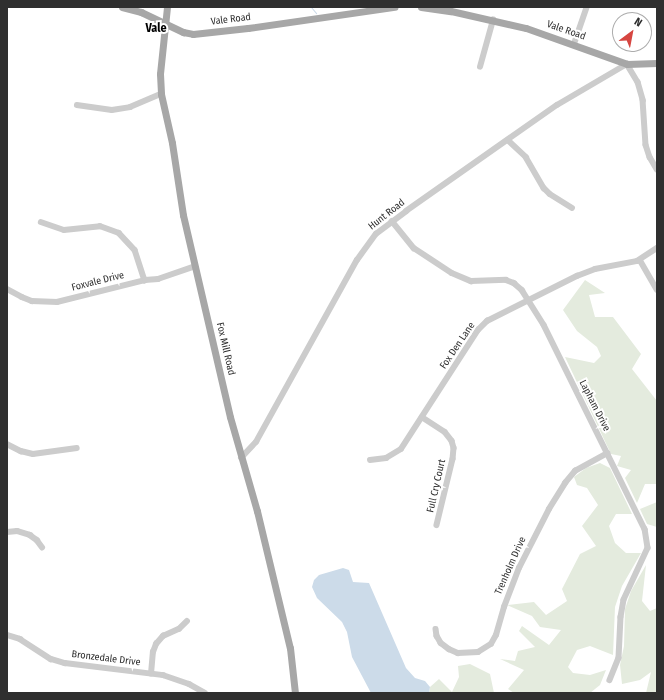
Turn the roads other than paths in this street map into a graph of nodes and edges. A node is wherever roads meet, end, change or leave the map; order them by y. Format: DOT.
graph roads {
  1 [pos="122,7"];
  2 [pos="167,7"];
  3 [pos="394,7"];
  4 [pos="420,7"];
  5 [pos="587,7"];
  6 [pos="361,9"];
  7 [pos="493,20"];
  8 [pos="166,23"];
  9 [pos="574,44"];
  10 [pos="657,63"];
  11 [pos="627,64"];
  12 [pos="480,67"];
  13 [pos="161,94"];
  14 [pos="77,105"];
  15 [pos="508,140"];
  16 [pos="657,169"];
  17 [pos="572,208"];
  18 [pos="392,221"];
  19 [pos="41,222"];
  20 [pos="657,248"];
  21 [pos="640,260"];
  22 [pos="195,266"];
  23 [pos="145,280"];
  24 [pos="7,289"];
  25 [pos="657,289"];
  26 [pos="529,300"];
  27 [pos="422,417"];
  28 [pos="7,444"];
  29 [pos="77,448"];
  30 [pos="607,453"];
  31 [pos="241,458"];
  32 [pos="370,460"];
  33 [pos="437,525"];
  34 [pos="7,532"];
  35 [pos="42,547"];
  36 [pos="187,621"];
  37 [pos="436,629"];
  38 [pos="7,635"];
  39 [pos="151,674"];
  40 [pos="610,680"];
  41 [pos="205,693"];
  42 [pos="296,693"];
  1 -- 8 [label="main road, Vale Road"];
  2 -- 8 [label="main road, Fox Mill Road"];
  3 -- 6 [label="main road, Vale Road"];
  4 -- 7 [label="main road, Vale Road"];
  5 -- 9 [label="street"];
  6 -- 8 [label="main road, Vale Road"];
  7 -- 9 [label="main road, Vale Road"];
  7 -- 12 [label="street"];
  8 -- 13 [label="main road, Fox Mill Road"];
  9 -- 11 [label="main road, Vale Road"];
  10 -- 11 [label="main road, Vale Road"];
  11 -- 15 [label="street, Hunt Road"];
  11 -- 16 [label="street"];
  13 -- 14 [label="street"];
  13 -- 22 [label="main road, Fox Mill Road"];
  15 -- 17 [label="street"];
  15 -- 18 [label="street, Hunt Road"];
  18 -- 26 [label="street, Lapham Drive"];
  18 -- 31 [label="street, Hunt Road"];
  19 -- 23 [label="street"];
  20 -- 21 [label="street, Fox Den Lane"];
  21 -- 25 [label="street"];
  21 -- 26 [label="street, Fox Den Lane"];
  22 -- 23 [label="street, Foxvale Drive"];
  22 -- 31 [label="main road, Fox Mill Road"];
  23 -- 24 [label="street, Foxvale Drive"];
  26 -- 27 [label="street, Fox Den Lane"];
  26 -- 30 [label="street, Lapham Drive"];
  27 -- 32 [label="street, Fox Den Lane"];
  27 -- 33 [label="street, Full Cry Court"];
  28 -- 29 [label="street"];
  30 -- 37 [label="street, Trenholm Drive"];
  30 -- 40 [label="street, Lapham Drive"];
  31 -- 42 [label="main road, Fox Mill Road"];
  34 -- 35 [label="street"];
  36 -- 39 [label="street"];
  38 -- 39 [label="street, Bronzedale Drive"];
  39 -- 41 [label="street, Bronzedale Drive"];
}
